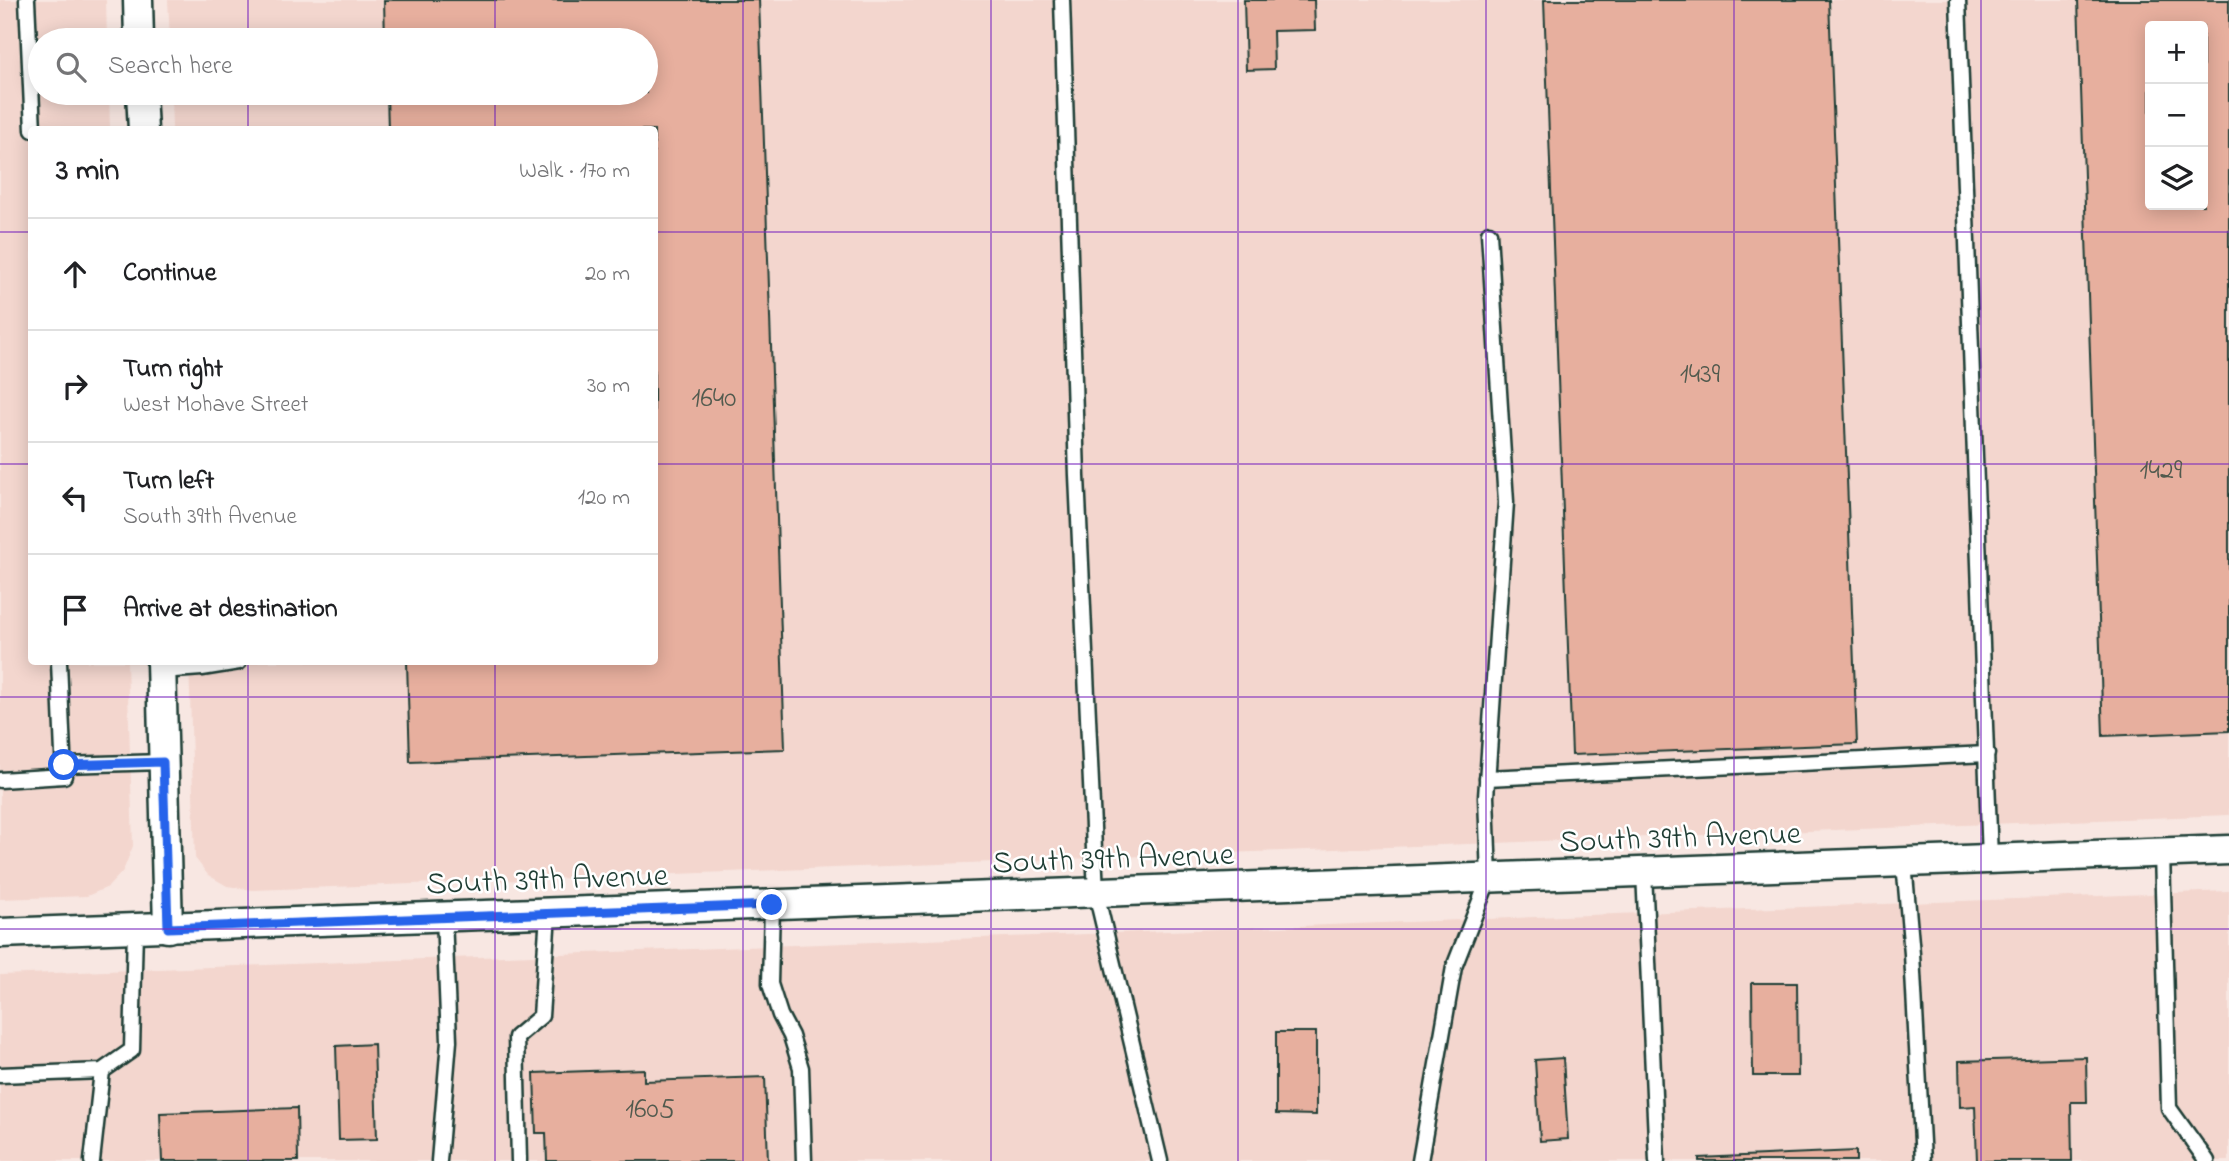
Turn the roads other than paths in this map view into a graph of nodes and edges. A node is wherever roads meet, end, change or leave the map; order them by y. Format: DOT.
graph roads {
  1 [pos="27,0"];
  2 [pos="138,0"];
  3 [pos="1062,0"];
  4 [pos="1958,0"];
  5 [pos="28,28"];
  6 [pos="139,28"];
  7 [pos="32,105"];
  8 [pos="142,105"];
  9 [pos="33,126"];
  10 [pos="143,126"];
  11 [pos="1489,233"];
  12 [pos="59,665"];
  13 [pos="220,665"];
  14 [pos="161,666"];
  15 [pos="1987,754"];
  16 [pos="163,762"];
  17 [pos="64,765"];
  18 [pos="1487,778"];
  19 [pos="0,780"];
  20 [pos="2229,850"];
  21 [pos="2162,853"];
  22 [pos="1990,859"];
  23 [pos="1904,863"];
  24 [pos="1644,872"];
  25 [pos="1489,878"];
  26 [pos="1096,893"];
  27 [pos="772,905"];
  28 [pos="548,914"];
  29 [pos="444,917"];
  30 [pos="168,928"];
  31 [pos="135,929"];
  32 [pos="0,933"];
  33 [pos="102,1071"];
  34 [pos="0,1075"];
  35 [pos="92,1161"];
  36 [pos="439,1161"];
  37 [pos="519,1161"];
  38 [pos="804,1161"];
  39 [pos="1160,1161"];
  40 [pos="1420,1161"];
  41 [pos="1657,1161"];
  42 [pos="1923,1161"];
  43 [pos="2207,1161"];
  1 -- 5 [label="lane"];
  2 -- 6 [label="street"];
  3 -- 26 [label="lane"];
  4 -- 15 [label="lane"];
  7 -- 9 [label="lane"];
  8 -- 10 [label="street"];
  11 -- 18 [label="lane"];
  12 -- 17 [label="lane"];
  13 -- 14 [label="lane"];
  14 -- 16 [label="street"];
  15 -- 18 [label="lane"];
  15 -- 22 [label="lane"];
  16 -- 17 [label="lane"];
  16 -- 30 [label="street"];
  17 -- 19 [label="lane"];
  18 -- 25 [label="lane"];
  20 -- 21 [label="street, South 39th Avenue"];
  21 -- 22 [label="street, South 39th Avenue"];
  21 -- 43 [label="lane"];
  22 -- 23 [label="street, South 39th Avenue"];
  23 -- 24 [label="street, South 39th Avenue"];
  23 -- 42 [label="lane"];
  24 -- 25 [label="street, South 39th Avenue"];
  24 -- 41 [label="lane"];
  25 -- 26 [label="street, South 39th Avenue"];
  25 -- 40 [label="lane"];
  26 -- 27 [label="street, South 39th Avenue"];
  26 -- 39 [label="lane"];
  27 -- 28 [label="street, South 39th Avenue"];
  27 -- 38 [label="lane"];
  28 -- 29 [label="street, South 39th Avenue"];
  28 -- 37 [label="lane"];
  29 -- 30 [label="street, South 39th Avenue"];
  29 -- 36 [label="lane"];
  30 -- 31 [label="street, South 39th Avenue"];
  31 -- 32 [label="street, South 39th Avenue"];
  31 -- 33 [label="lane"];
  33 -- 34 [label="lane"];
  33 -- 35 [label="lane"];
}
